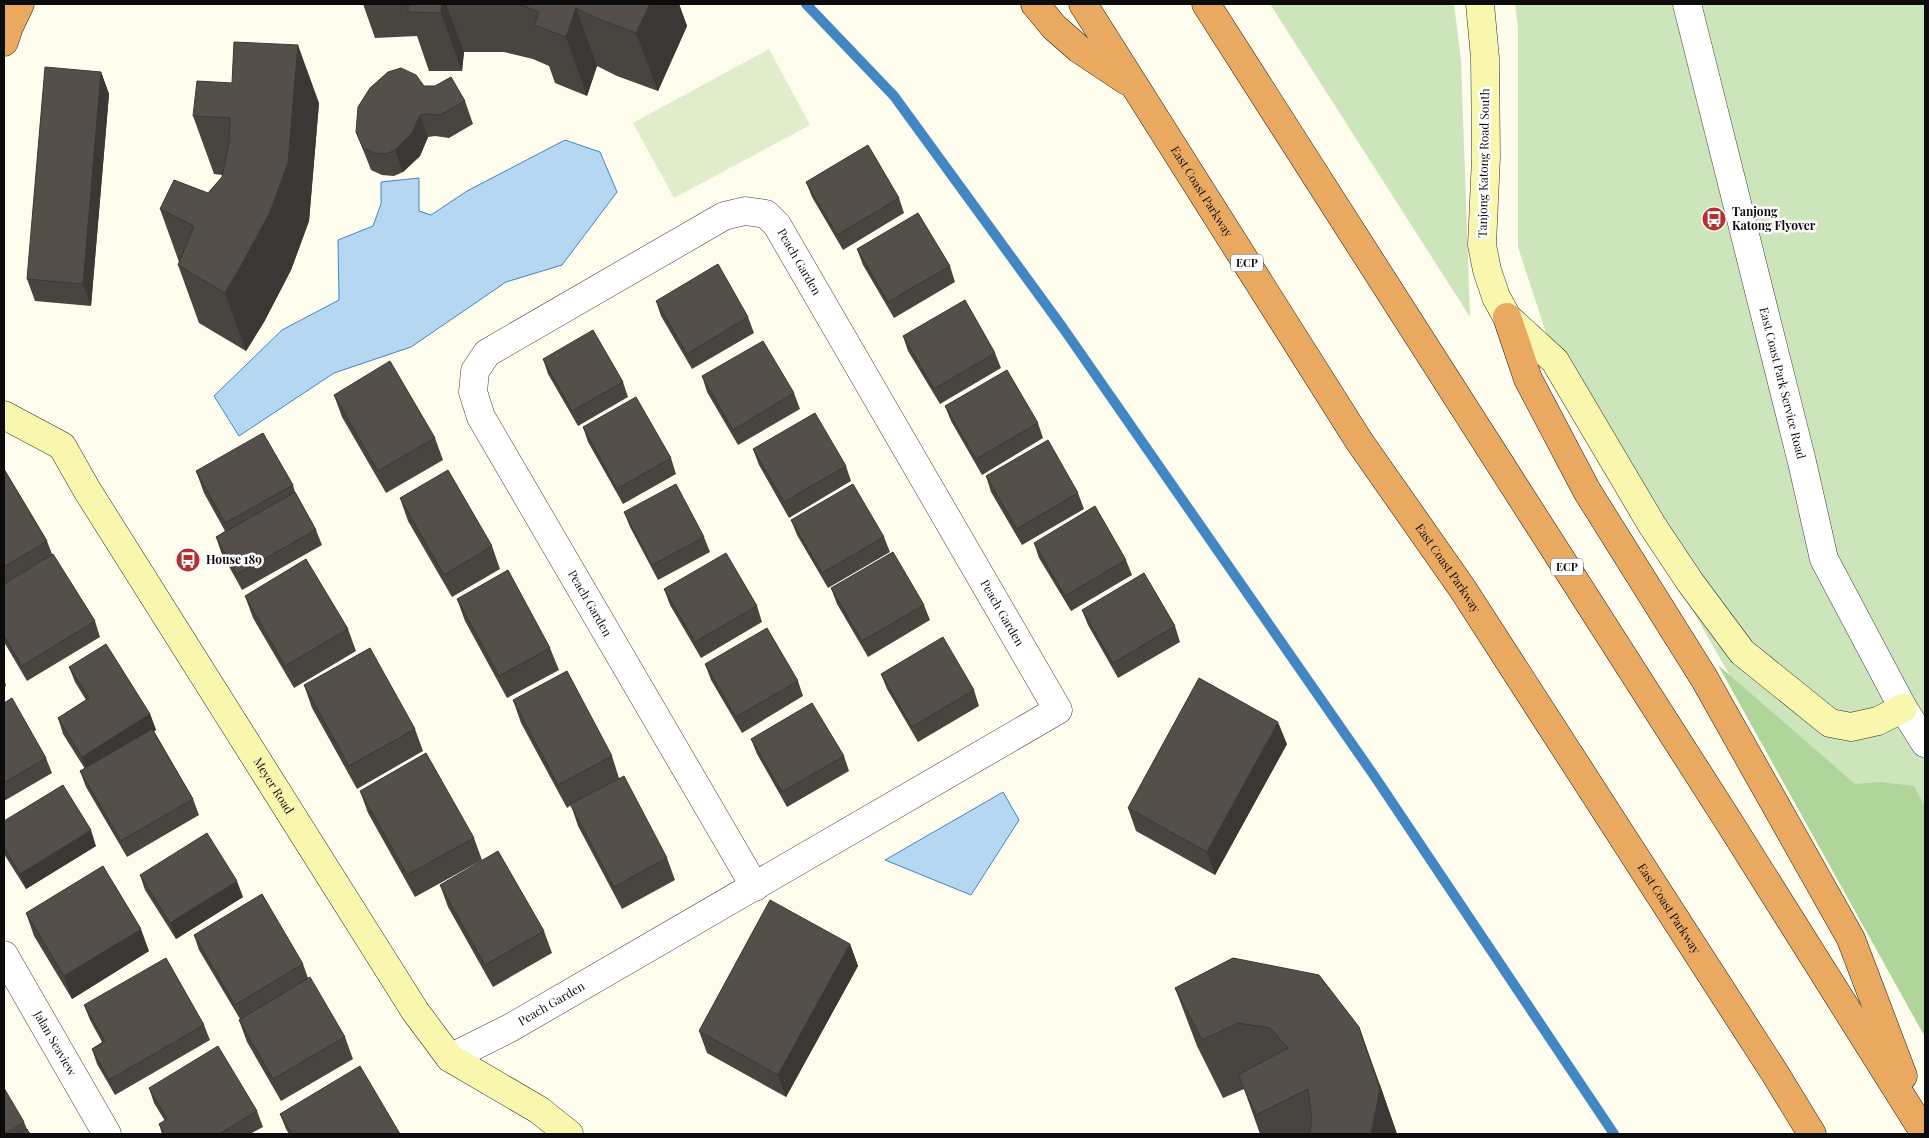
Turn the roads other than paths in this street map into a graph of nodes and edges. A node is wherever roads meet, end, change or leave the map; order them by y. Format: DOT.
graph roads {
  1 [pos="20,4"];
  2 [pos="1035,4"];
  3 [pos="1083,4"];
  4 [pos="1206,4"];
  5 [pos="1480,4"];
  6 [pos="1687,4"];
  7 [pos="4,42"];
  8 [pos="1134,86"];
  9 [pos="1507,317"];
  10 [pos="4,415"];
  11 [pos="1903,708"];
  12 [pos="1925,743"];
  13 [pos="754,887"];
  14 [pos="4,955"];
  15 [pos="450,1058"];
  16 [pos="107,1134"];
  17 [pos="569,1134"];
  18 [pos="1812,1134"];
  19 [pos="1924,1134"];
  1 -- 7 [label="highway"];
  2 -- 8 [label="highway"];
  3 -- 8 [label="highway, East Coast Parkway / ECP"];
  4 -- 19 [label="highway, ECP"];
  5 -- 9 [label="street, Tanjong Katong Road South"];
  6 -- 11 [label="street, East Coast Park Service Road"];
  8 -- 18 [label="highway, East Coast Parkway / ECP"];
  9 -- 11 [label="street, Tanjong Katong Road South"];
  9 -- 19 [label="highway"];
  10 -- 15 [label="street, Meyer Road"];
  11 -- 12 [label="street, East Coast Park Service Road"];
  13 -- 13 [label="street, Peach Garden"];
  13 -- 15 [label="street, Peach Garden"];
  14 -- 16 [label="street, Jalan Seaview"];
  15 -- 17 [label="street, Meyer Road"];
}
